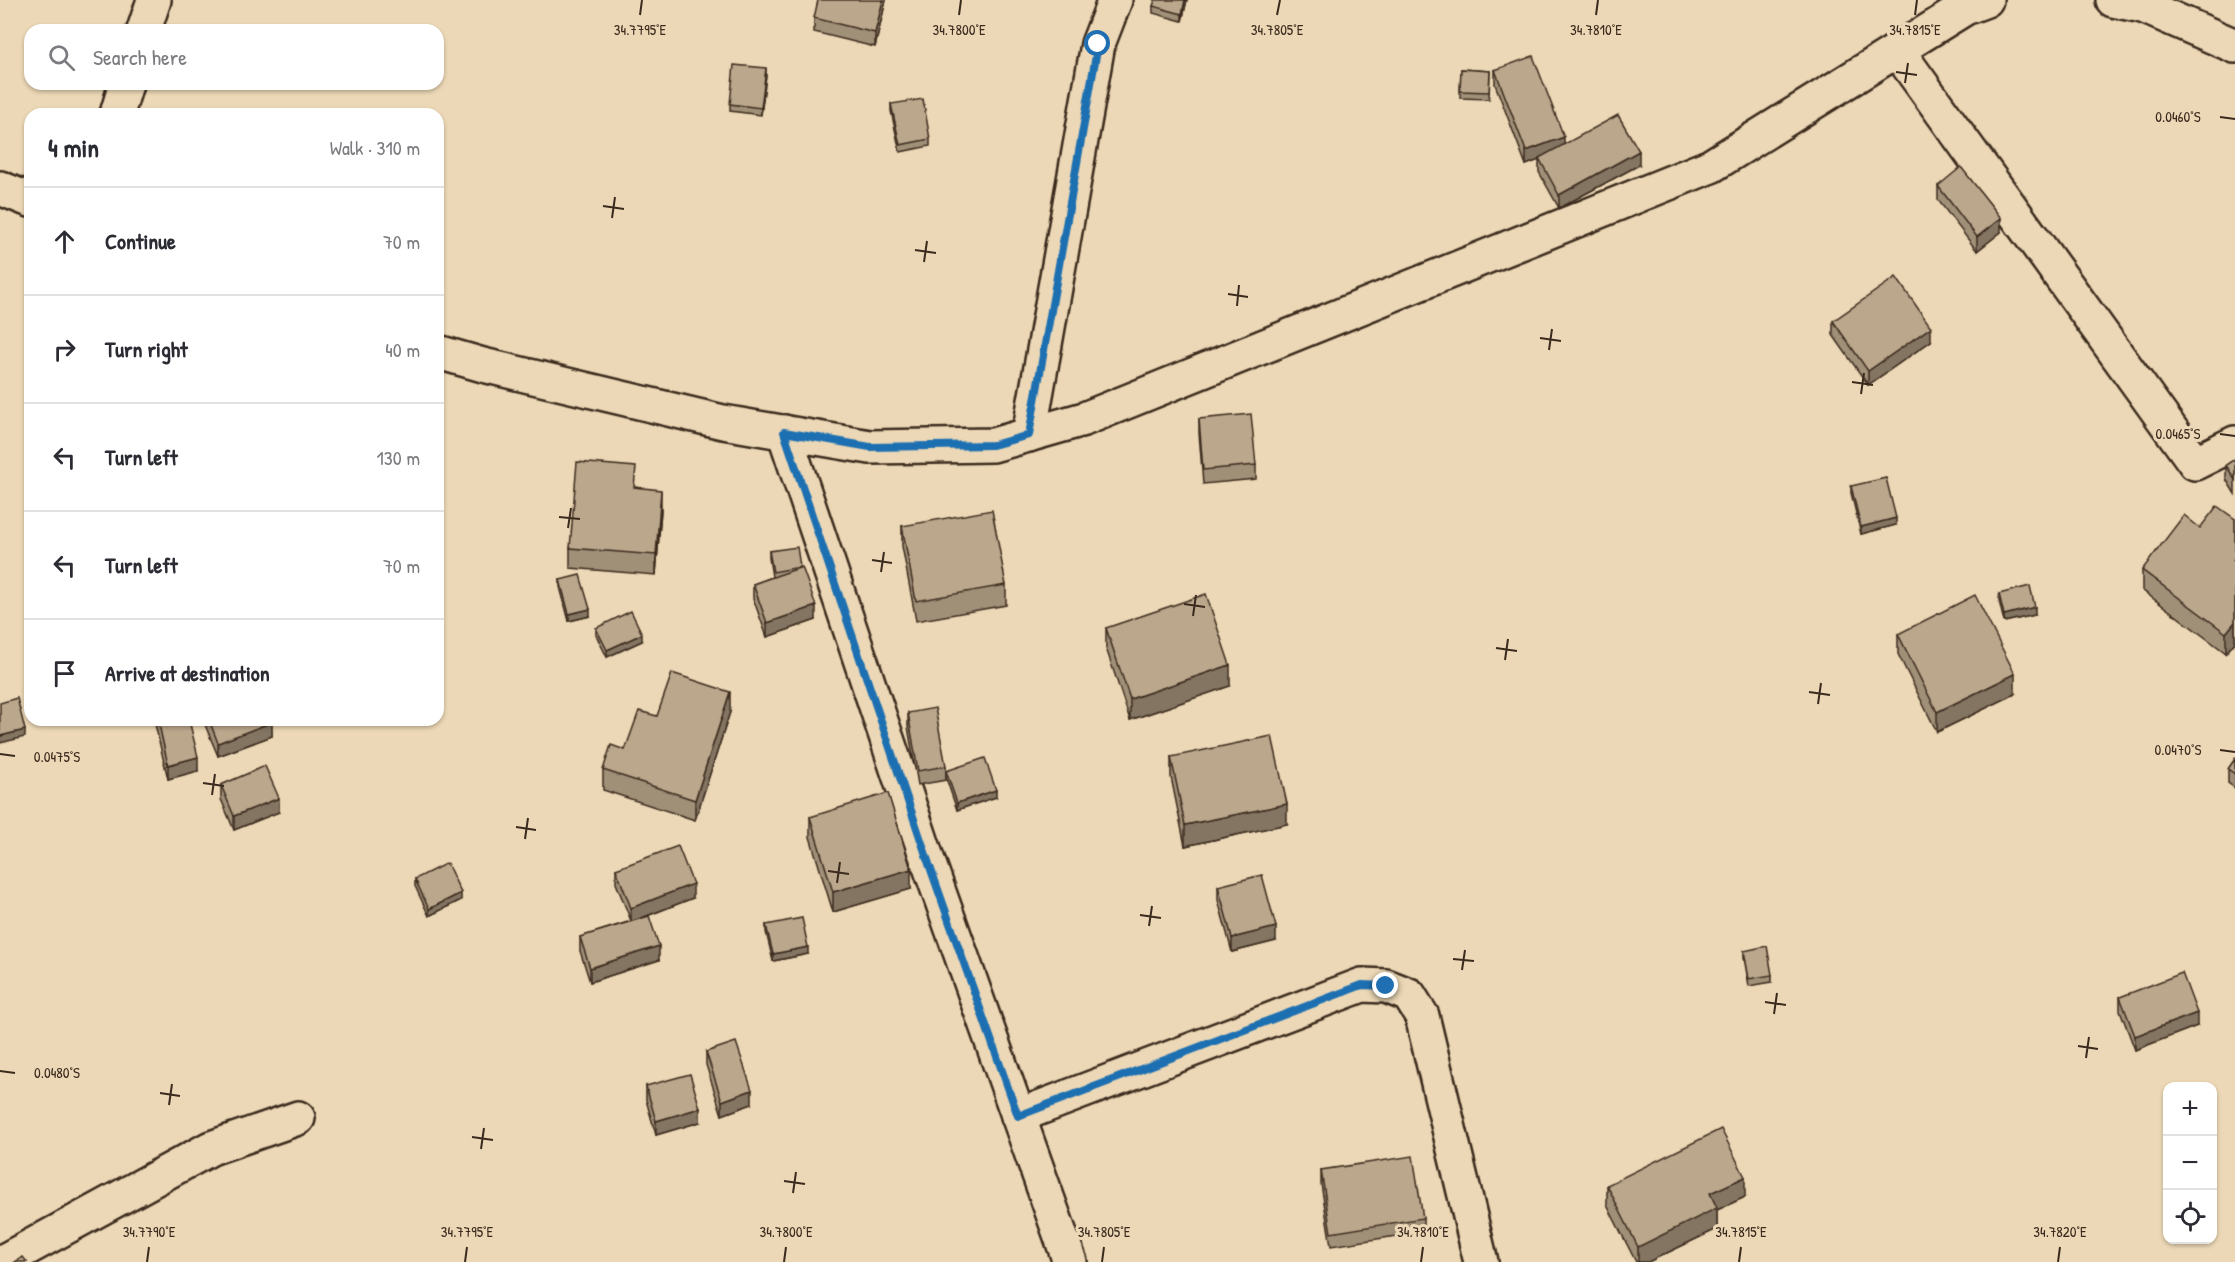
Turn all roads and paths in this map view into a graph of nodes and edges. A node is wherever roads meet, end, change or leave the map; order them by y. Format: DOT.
graph roads {
  1 [pos="154,0"];
  2 [pos="1115,0"];
  3 [pos="1986,0"];
  4 [pos="2132,2"];
  5 [pos="146,24"];
  6 [pos="2235,46"];
  7 [pos="1898,50"];
  8 [pos="124,90"];
  9 [pos="119,108"];
  10 [pos="0,188"];
  11 [pos="24,198"];
  12 [pos="444,354"];
  13 [pos="784,432"];
  14 [pos="1029,435"];
  15 [pos="2235,443"];
  16 [pos="1018,1116"];
  17 [pos="298,1118"];
  18 [pos="2,1262"];
  19 [pos="1070,1262"];
  20 [pos="1481,1262"];
  1 -- 5 [label="street"];
  2 -- 14 [label="street"];
  3 -- 7 [label="street"];
  4 -- 6 [label="street"];
  7 -- 14 [label="street"];
  7 -- 15 [label="street"];
  8 -- 9 [label="street"];
  10 -- 11 [label="street"];
  12 -- 13 [label="street"];
  13 -- 14 [label="street"];
  13 -- 16 [label="street"];
  16 -- 19 [label="street"];
  16 -- 20 [label="street"];
  17 -- 18 [label="street"];
}
